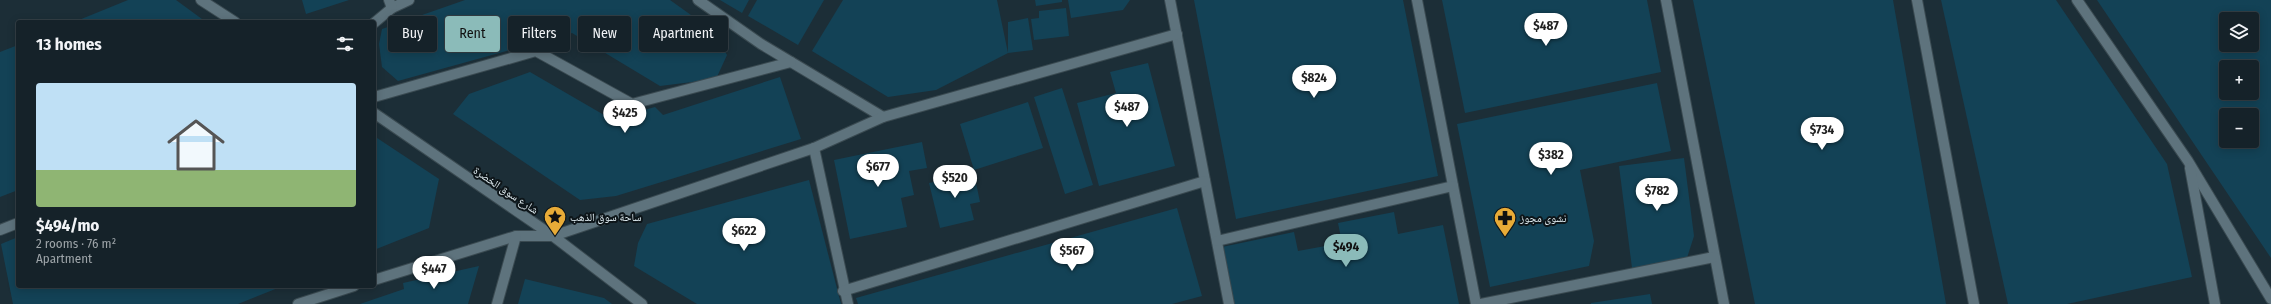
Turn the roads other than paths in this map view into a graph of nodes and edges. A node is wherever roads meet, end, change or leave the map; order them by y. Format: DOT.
graph roads {
  1 [pos="201,0"];
  2 [pos="409,0"];
  3 [pos="698,0"];
  4 [pos="1170,0"];
  5 [pos="1417,0"];
  6 [pos="1666,0"];
  7 [pos="1917,0"];
  8 [pos="2076,0"];
  9 [pos="391,4"];
  10 [pos="232,20"];
  11 [pos="376,21"];
  12 [pos="1177,34"];
  13 [pos="790,62"];
  14 [pos="376,96"];
  15 [pos="376,114"];
  16 [pos="883,117"];
  17 [pos="814,148"];
  18 [pos="2188,161"];
  19 [pos="1205,180"];
  20 [pos="1453,186"];
  21 [pos="16,224"];
  22 [pos="0,230"];
  23 [pos="516,236"];
  24 [pos="553,236"];
  25 [pos="1217,241"];
  26 [pos="1714,257"];
  27 [pos="376,279"];
  28 [pos="348,288"];
  29 [pos="843,291"];
  30 [pos="2271,298"];
  31 [pos="298,304"];
  32 [pos="497,304"];
  33 [pos="642,304"];
  34 [pos="848,304"];
  35 [pos="1229,304"];
  36 [pos="1476,304"];
  37 [pos="1481,304"];
  38 [pos="1724,304"];
  39 [pos="1974,304"];
  40 [pos="2215,304"];
  1 -- 10 [label="street"];
  2 -- 9 [label="street"];
  3 -- 13 [label="street"];
  4 -- 12 [label="street"];
  5 -- 20 [label="street"];
  6 -- 26 [label="street"];
  7 -- 39 [label="street"];
  8 -- 18 [label="street"];
  9 -- 11 [label="street"];
  12 -- 16 [label="street"];
  12 -- 19 [label="street"];
  13 -- 14 [label="street"];
  13 -- 16 [label="street"];
  15 -- 24 [label="street, شارع سوق الخضرة"];
  16 -- 17 [label="street"];
  17 -- 24 [label="street"];
  17 -- 29 [label="street"];
  18 -- 30 [label="street"];
  18 -- 40 [label="street"];
  19 -- 25 [label="street"];
  19 -- 29 [label="street"];
  20 -- 25 [label="street"];
  20 -- 36 [label="street"];
  21 -- 22 [label="street"];
  23 -- 24 [label="street"];
  23 -- 27 [label="street"];
  23 -- 32 [label="street"];
  24 -- 33 [label="street, شارع سوق الخضرة"];
  25 -- 35 [label="street"];
  26 -- 37 [label="street"];
  26 -- 38 [label="street"];
  28 -- 31 [label="street"];
  29 -- 34 [label="street"];
}
